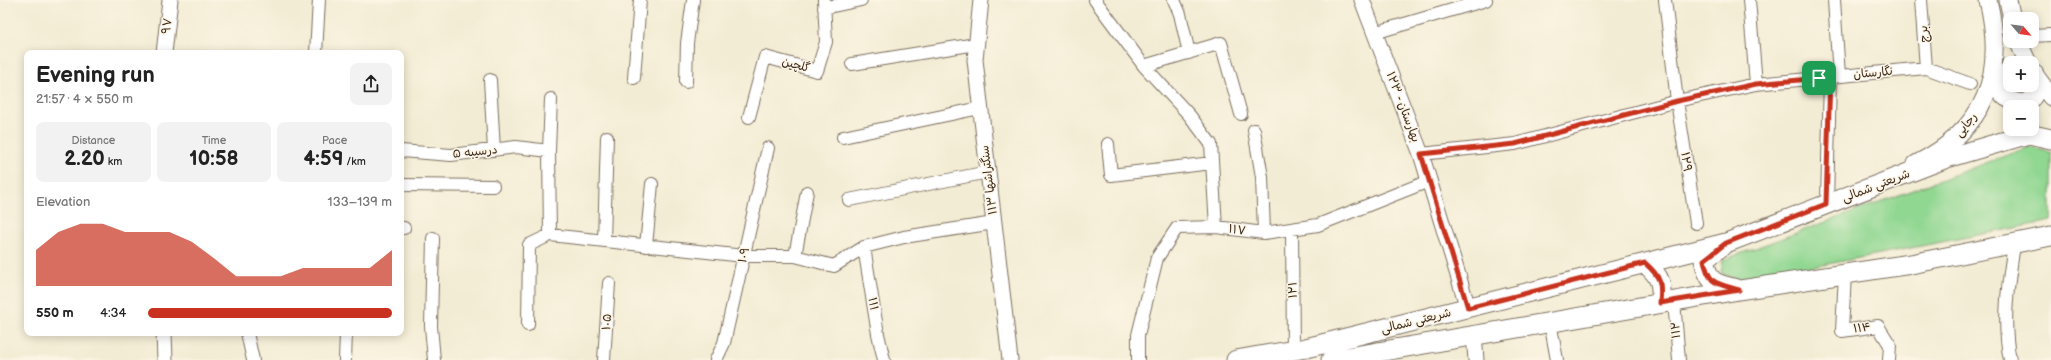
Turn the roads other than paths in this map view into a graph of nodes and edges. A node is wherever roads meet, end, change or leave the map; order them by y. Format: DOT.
graph roads {
  1 [pos="170,0"];
  2 [pos="319,0"];
  3 [pos="640,0"];
  4 [pos="693,0"];
  5 [pos="861,0"];
  6 [pos="981,0"];
  7 [pos="1094,0"];
  8 [pos="1174,0"];
  9 [pos="1362,0"];
  10 [pos="1486,0"];
  11 [pos="1665,0"];
  12 [pos="1749,0"];
  13 [pos="1834,0"];
  14 [pos="1922,0"];
  15 [pos="1988,0"];
  16 [pos="2008,0"];
  17 [pos="824,4"];
  18 [pos="2011,12"];
  19 [pos="1374,32"];
  20 [pos="2051,35"];
  21 [pos="2039,36"];
  22 [pos="976,44"];
  23 [pos="164,50"];
  24 [pos="316,50"];
  25 [pos="1188,53"];
  26 [pos="852,64"];
  27 [pos="1144,66"];
  28 [pos="1926,68"];
  29 [pos="1994,68"];
  30 [pos="1835,76"];
  31 [pos="634,78"];
  32 [pos="2039,79"];
  33 [pos="490,80"];
  34 [pos="686,82"];
  35 [pos="1756,84"];
  36 [pos="1970,84"];
  37 [pos="2036,92"];
  38 [pos="2051,97"];
  39 [pos="551,99"];
  40 [pos="1677,101"];
  41 [pos="980,108"];
  42 [pos="1241,114"];
  43 [pos="749,117"];
  44 [pos="1254,130"];
  45 [pos="608,137"];
  46 [pos="843,137"];
  47 [pos="2051,139"];
  48 [pos="1108,144"];
  49 [pos="768,148"];
  50 [pos="494,150"];
  51 [pos="404,151"];
  52 [pos="548,151"];
  53 [pos="1421,154"];
  54 [pos="1212,164"];
  55 [pos="988,172"];
  56 [pos="1429,181"];
  57 [pos="652,184"];
  58 [pos="404,185"];
  59 [pos="493,186"];
  60 [pos="808,192"];
  61 [pos="1854,194"];
  62 [pos="850,200"];
  63 [pos="1826,204"];
  64 [pos="994,223"];
  65 [pos="1696,223"];
  66 [pos="1216,227"];
  67 [pos="1292,229"];
  68 [pos="1264,233"];
  69 [pos="550,235"];
  70 [pos="2051,236"];
  71 [pos="433,238"];
  72 [pos="604,241"];
  73 [pos="1726,243"];
  74 [pos="2014,245"];
  75 [pos="646,246"];
  76 [pos="864,247"];
  77 [pos="744,256"];
  78 [pos="795,256"];
  79 [pos="1645,263"];
  80 [pos="1845,274"];
  81 [pos="609,283"];
  82 [pos="1739,290"];
  83 [pos="1667,302"];
  84 [pos="1468,308"];
  85 [pos="1550,322"];
  86 [pos="528,325"];
  87 [pos="1474,335"];
  88 [pos="164,336"];
  89 [pos="249,336"];
  90 [pos="346,336"];
  91 [pos="1293,350"];
  92 [pos="165,360"];
  93 [pos="253,360"];
  94 [pos="345,360"];
  95 [pos="434,360"];
  96 [pos="604,360"];
  97 [pos="716,360"];
  98 [pos="884,360"];
  99 [pos="1010,360"];
  100 [pos="1138,360"];
  101 [pos="1236,360"];
  102 [pos="1331,360"];
  103 [pos="1476,360"];
  104 [pos="1557,360"];
  105 [pos="1679,360"];
  106 [pos="1889,360"];
  107 [pos="2010,360"];
  1 -- 23 [label="street, ۹۷"];
  2 -- 24 [label="street"];
  3 -- 31 [label="street"];
  4 -- 34 [label="street"];
  5 -- 17 [label="street"];
  6 -- 22 [label="street, سنگتراشها ۱۱۳"];
  7 -- 27 [label="street"];
  8 -- 25 [label="street"];
  9 -- 19 [label="street, بهارستان - ۱۲۳"];
  10 -- 19 [label="street"];
  11 -- 40 [label="street, ۱۲۹"];
  12 -- 35 [label="street"];
  13 -- 30 [label="street"];
  14 -- 28 [label="street, برج"];
  15 -- 29 [label="main road, رجایی"];
  16 -- 18 [label="main road"];
  17 -- 43 [label="street, گلچین"];
  19 -- 53 [label="street, بهارستان - ۱۲۳"];
  20 -- 21 [label="street"];
  22 -- 26 [label="street"];
  22 -- 41 [label="street, سنگتراشها ۱۱۳"];
  25 -- 27 [label="street"];
  25 -- 42 [label="street"];
  27 -- 54 [label="street"];
  28 -- 30 [label="street, نگارستان"];
  28 -- 36 [label="street"];
  29 -- 37 [label="main road"];
  29 -- 61 [label="main road, رجایی"];
  30 -- 35 [label="street, نگارستان"];
  30 -- 63 [label="street"];
  32 -- 38 [label="main road"];
  33 -- 50 [label="street"];
  35 -- 40 [label="street, نگارستان"];
  39 -- 52 [label="street"];
  40 -- 53 [label="street, نگارستان"];
  40 -- 65 [label="street, ۱۲۹"];
  41 -- 46 [label="street"];
  41 -- 55 [label="street, سنگتراشها ۱۱۳"];
  44 -- 68 [label="street"];
  45 -- 72 [label="street"];
  47 -- 61 [label="main road, شریعتی شمالی"];
  48 -- 54 [label="street"];
  49 -- 77 [label="street, ۱۰۹"];
  50 -- 51 [label="street, درسیبه ۵"];
  50 -- 52 [label="street, درسیبه ۵"];
  52 -- 69 [label="street"];
  53 -- 56 [label="street, بهارستان - ۱۲۳"];
  54 -- 66 [label="street"];
  55 -- 62 [label="street"];
  55 -- 64 [label="street, سنگتراشها ۱۱۳"];
  56 -- 67 [label="street, ۱۱۷"];
  56 -- 84 [label="street, بهارستان - ۱۲۳"];
  57 -- 75 [label="street"];
  58 -- 59 [label="street"];
  60 -- 78 [label="street"];
  61 -- 63 [label="main road, شریعتی شمالی"];
  63 -- 73 [label="main road, شریعتی شمالی"];
  64 -- 76 [label="street"];
  64 -- 99 [label="street, سنگتراشها ۱۱۳"];
  66 -- 68 [label="street, ۱۱۷"];
  66 -- 100 [label="street, ۱۱۷"];
  67 -- 68 [label="street, ۱۱۷"];
  67 -- 91 [label="street, ۱۲۱"];
  69 -- 72 [label="street"];
  69 -- 86 [label="street"];
  70 -- 74 [label="main road, شریعتی شمالی"];
  71 -- 95 [label="street"];
  72 -- 75 [label="street"];
  73 -- 79 [label="main road, شریعتی شمالی"];
  73 -- 82 [label="main road"];
  74 -- 80 [label="main road, شریعتی شمالی"];
  74 -- 107 [label="street"];
  75 -- 77 [label="street"];
  76 -- 78 [label="street"];
  76 -- 98 [label="street, ۱۱۱"];
  77 -- 78 [label="street"];
  77 -- 97 [label="street, ۱۰۹"];
  79 -- 83 [label="main road"];
  79 -- 84 [label="main road, شریعتی شمالی"];
  80 -- 82 [label="main road, شریعتی شمالی"];
  80 -- 106 [label="street, ۱۱۴"];
  81 -- 96 [label="street, ۱۰۵"];
  82 -- 83 [label="main road, شریعتی شمالی"];
  83 -- 85 [label="main road, شریعتی شمالی"];
  83 -- 105 [label="street, ۱۱۲"];
  84 -- 91 [label="main road, شریعتی شمالی"];
  85 -- 87 [label="main road, شریعتی شمالی"];
  85 -- 104 [label="street"];
  87 -- 102 [label="main road, شریعتی شمالی"];
  87 -- 103 [label="street"];
  88 -- 92 [label="street"];
  89 -- 93 [label="street"];
  90 -- 94 [label="street"];
  91 -- 101 [label="main road, شریعتی شمالی"];
}
